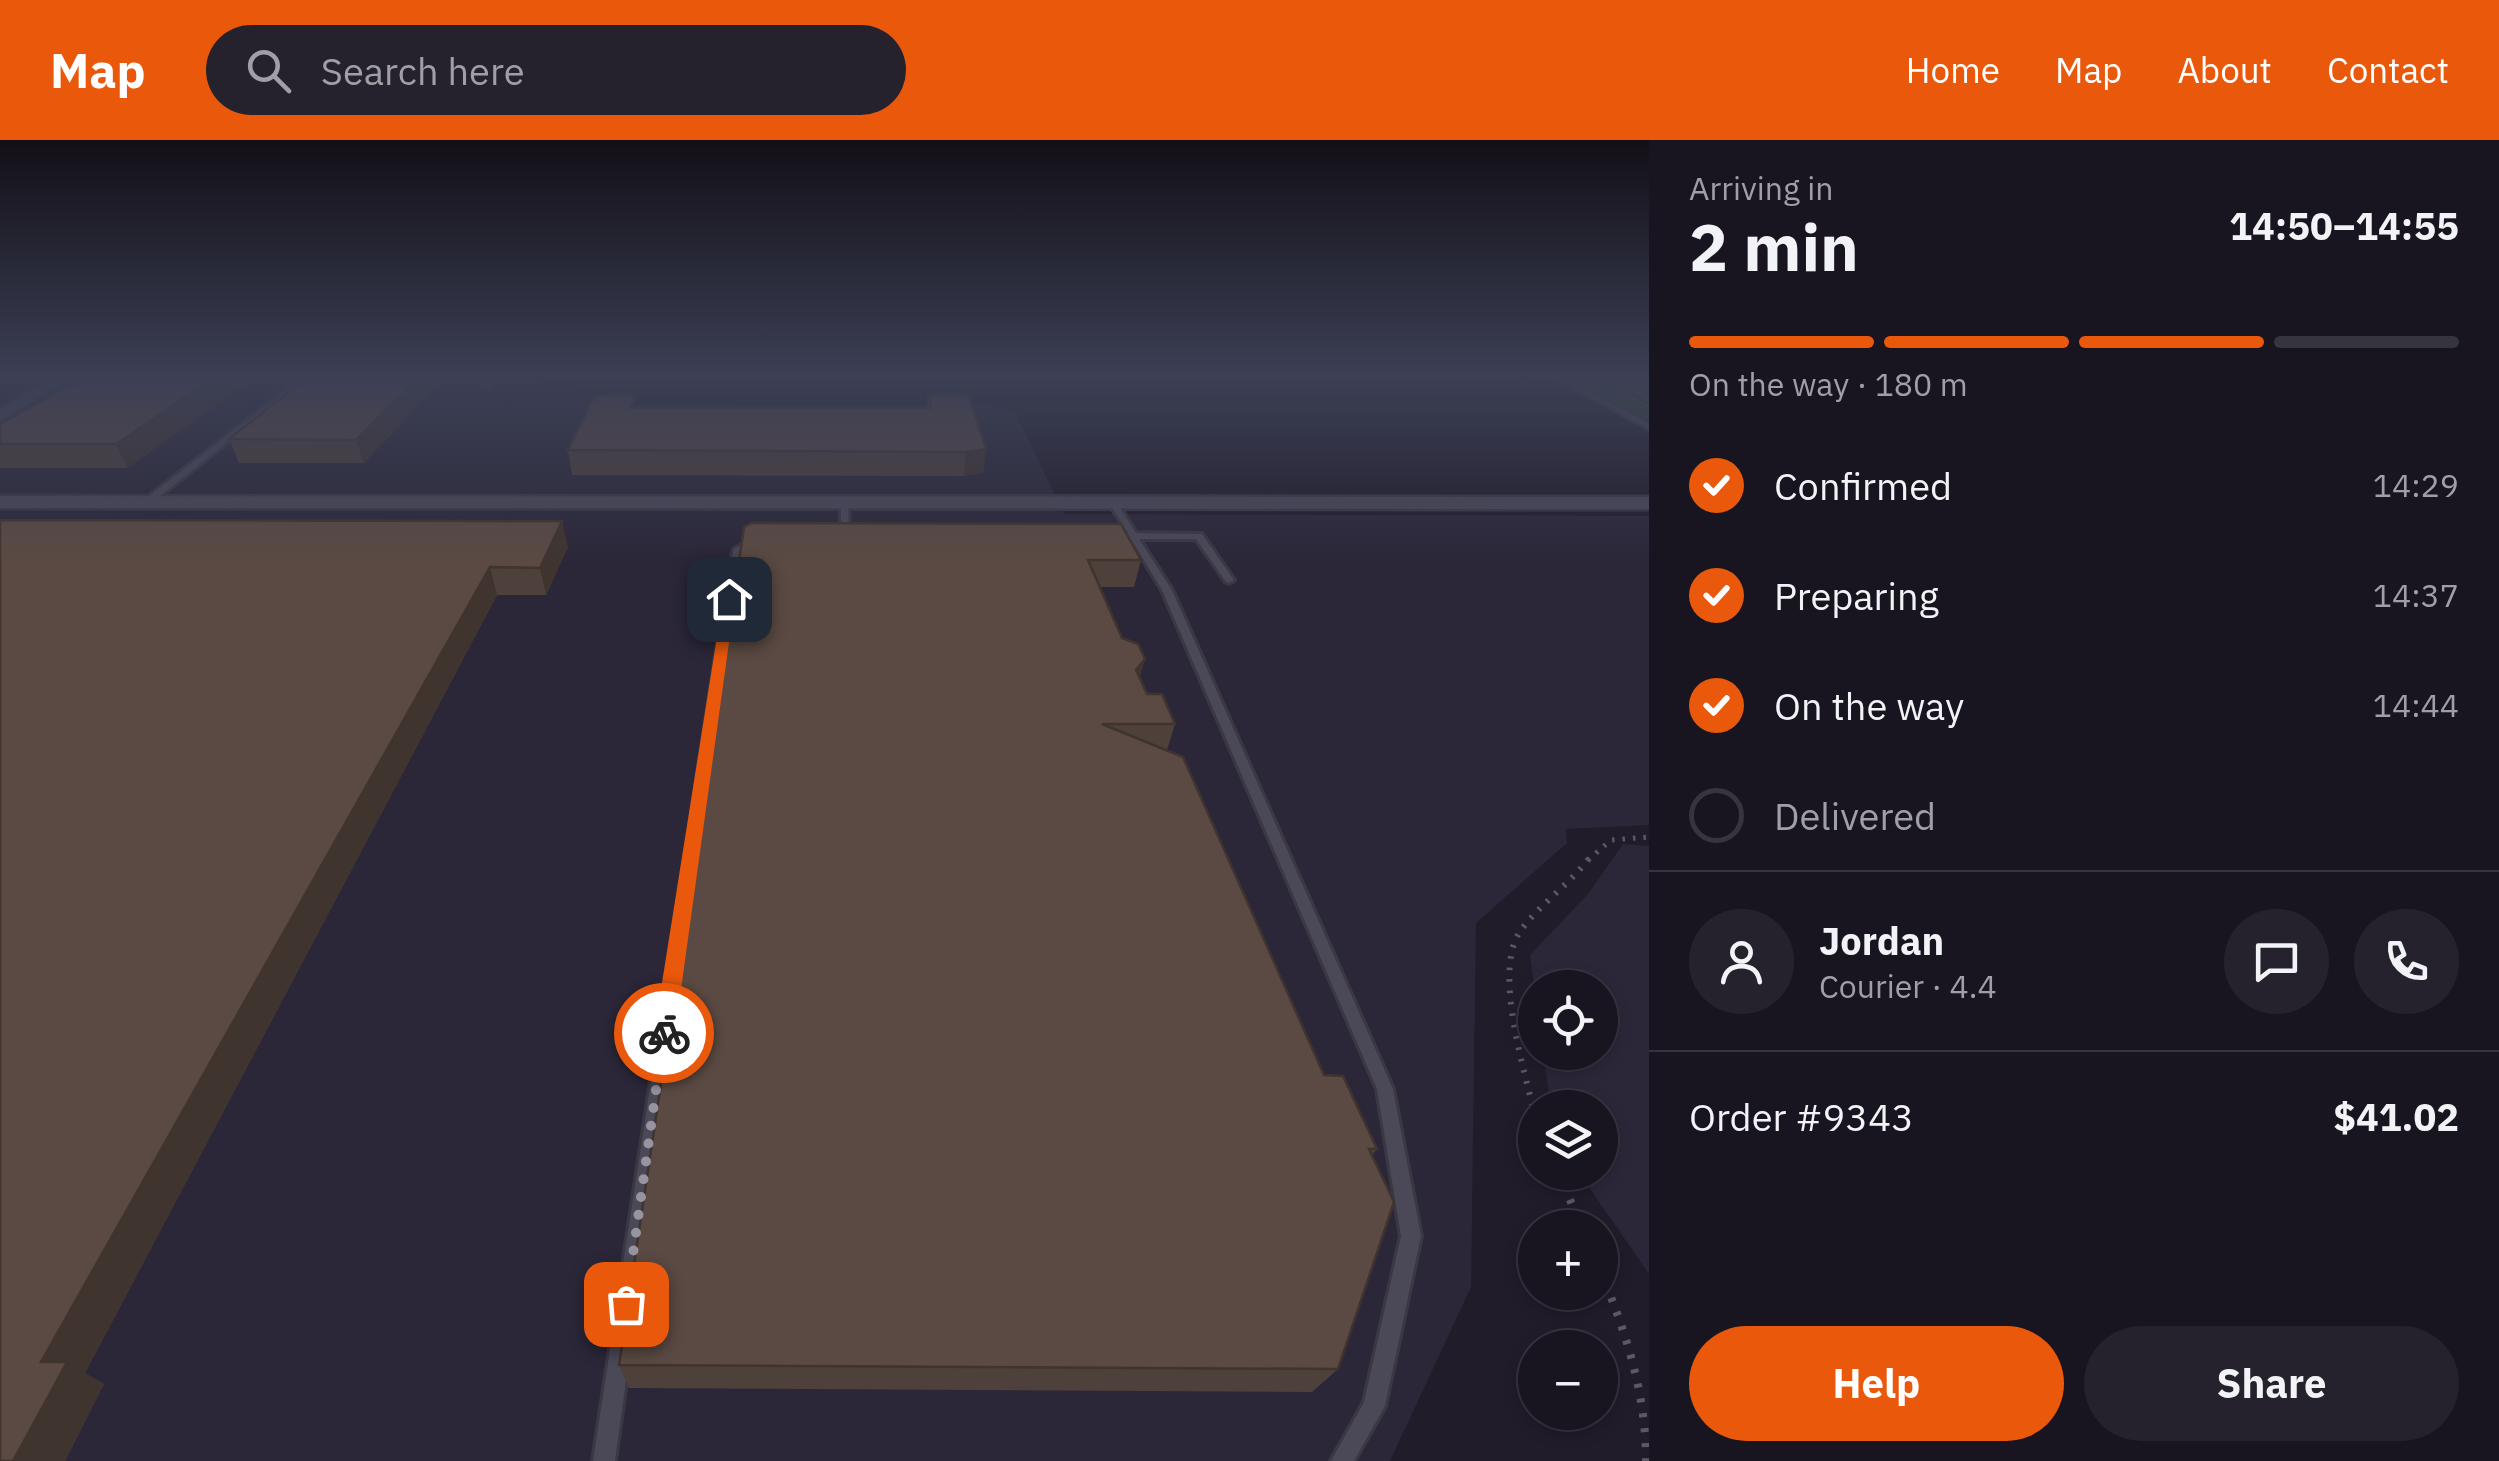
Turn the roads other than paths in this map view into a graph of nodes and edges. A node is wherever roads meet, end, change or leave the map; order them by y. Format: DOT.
graph roads {
  1 [pos="226,440"];
  2 [pos="0,502"];
  3 [pos="147,502"];
  4 [pos="844,502"];
  5 [pos="1113,503"];
  6 [pos="1649,503"];
  7 [pos="1096,536"];
  8 [pos="1135,536"];
  9 [pos="845,537"];
  10 [pos="864,537"];
  11 [pos="828,538"];
  12 [pos="765,540"];
  13 [pos="1229,580"];
  14 [pos="604,1461"];
  15 [pos="1342,1461"];
  1 -- 3 [label="lane"];
  2 -- 3 [label="street"];
  3 -- 4 [label="street"];
  4 -- 5 [label="street"];
  4 -- 9 [label="lane"];
  5 -- 6 [label="street"];
  5 -- 8 [label="lane"];
  7 -- 8 [label="lane"];
  8 -- 13 [label="lane"];
  8 -- 15 [label="lane"];
  9 -- 10 [label="lane"];
  9 -- 11 [label="lane"];
  12 -- 14 [label="lane"];
}
